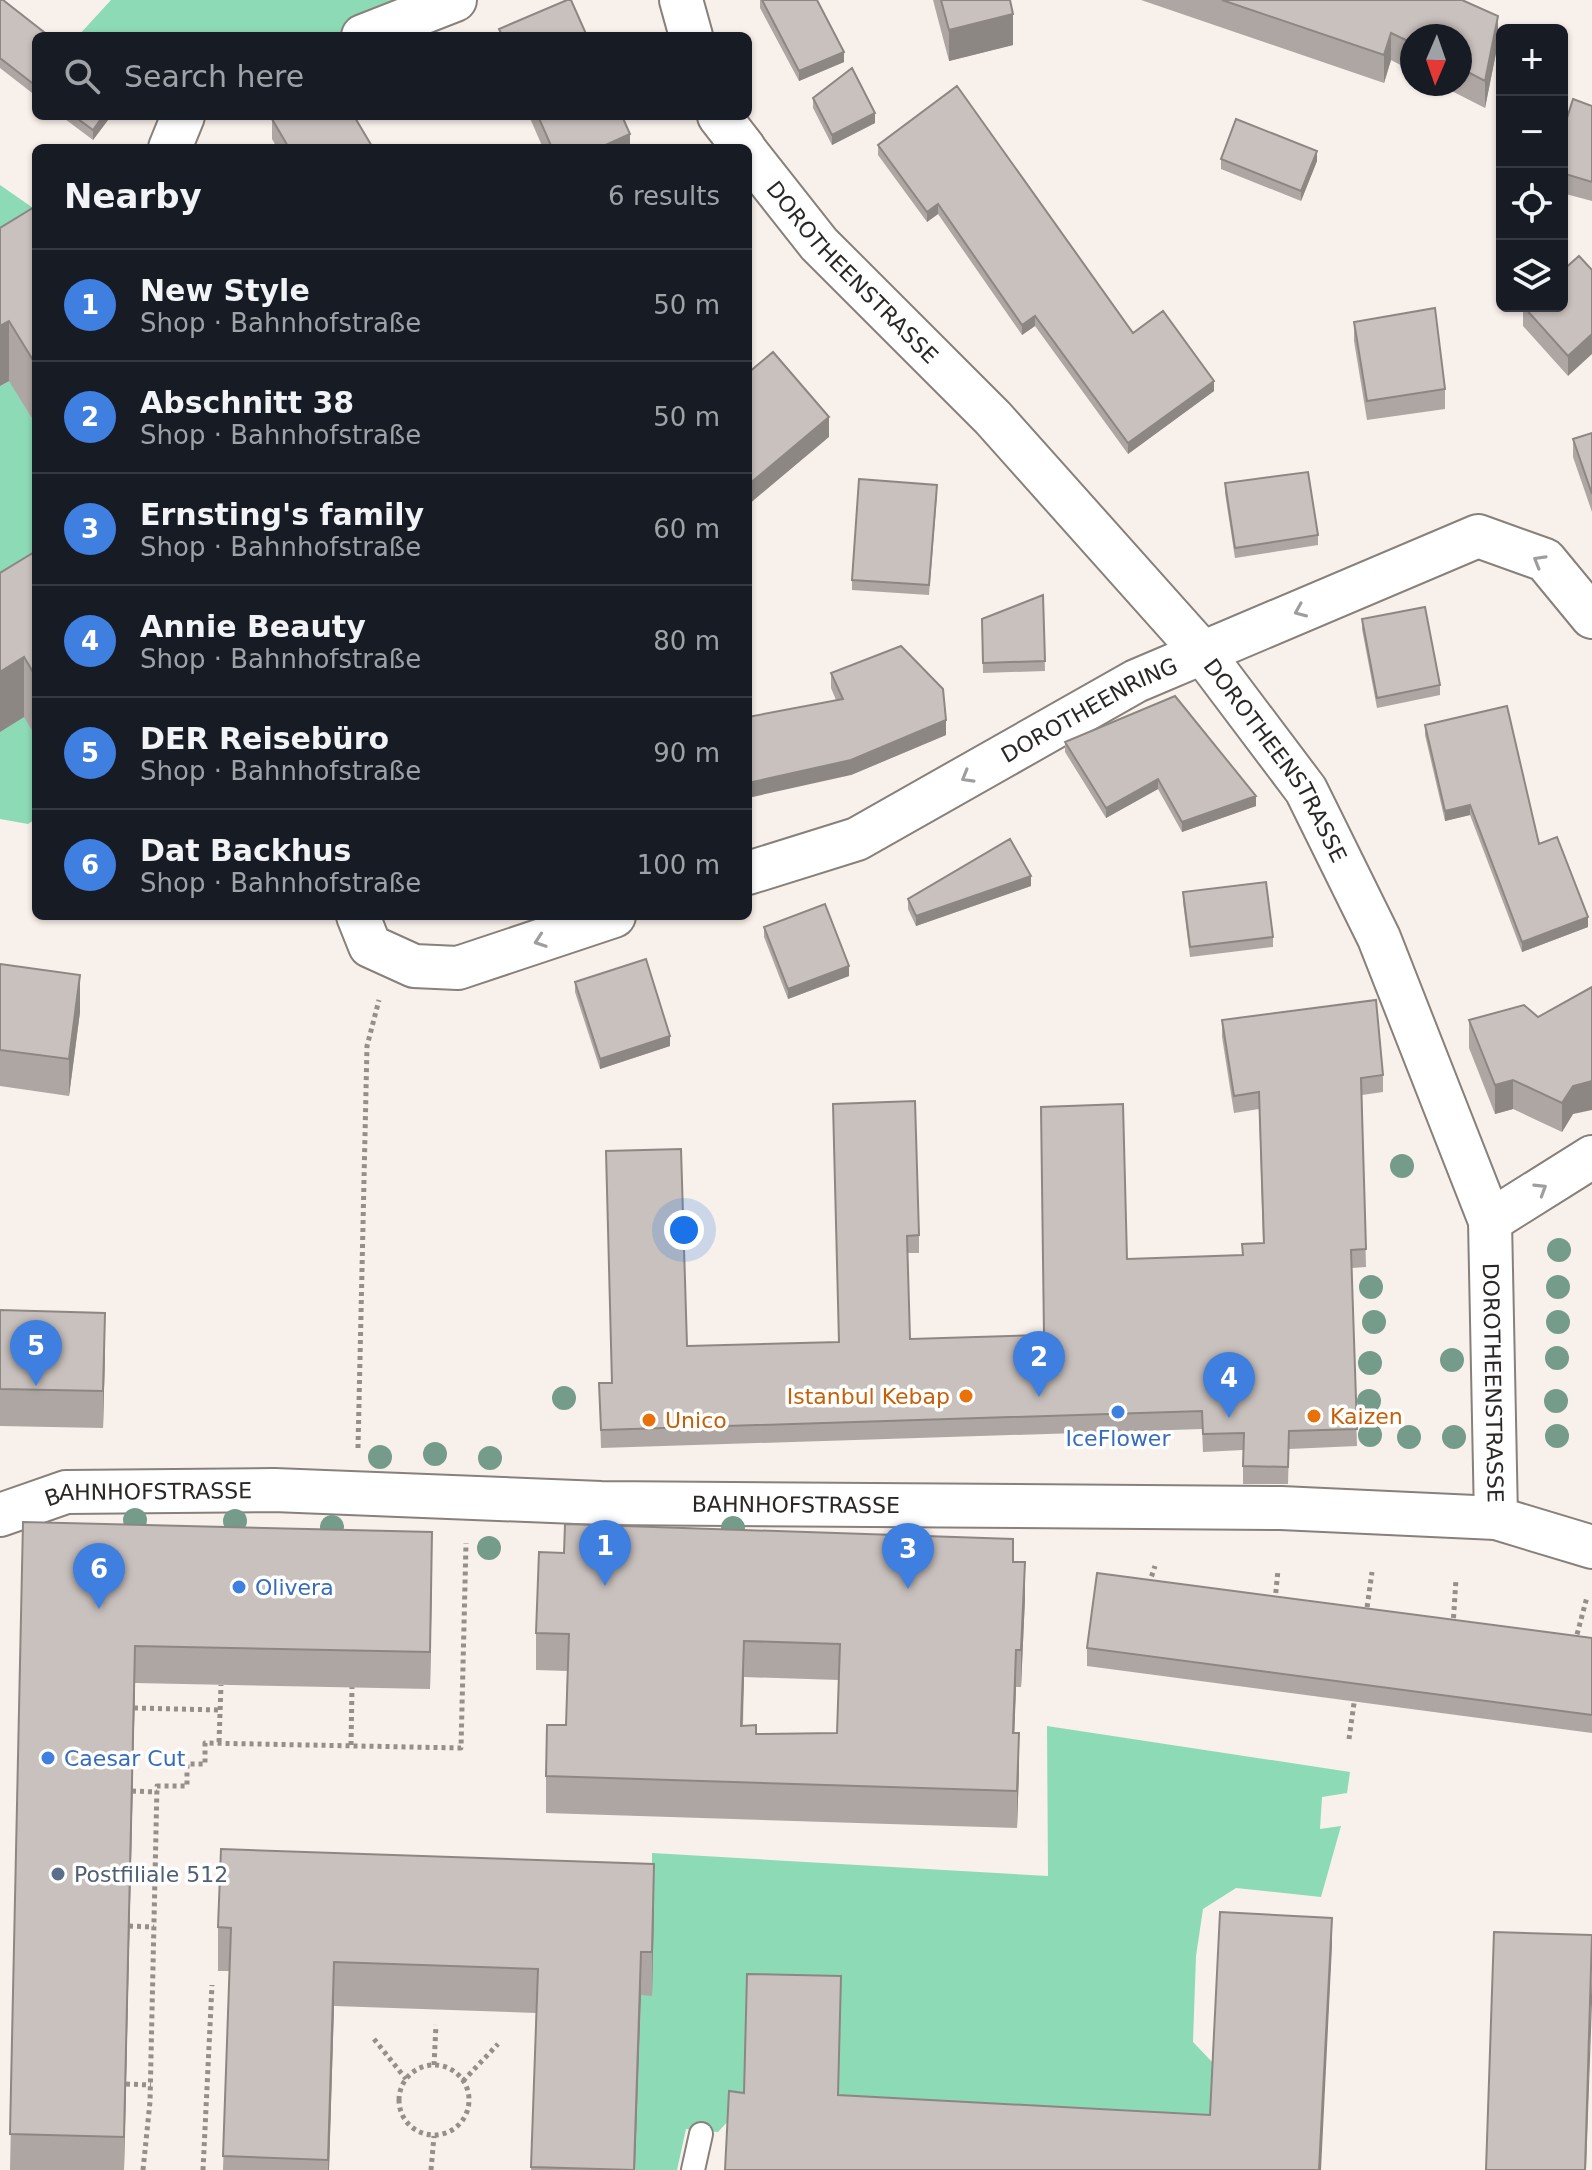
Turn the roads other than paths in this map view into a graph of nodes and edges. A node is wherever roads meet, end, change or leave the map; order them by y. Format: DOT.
graph roads {
  1 [pos="455,0"];
  2 [pos="681,0"];
  3 [pos="373,32"];
  4 [pos="690,32"];
  5 [pos="181,120"];
  6 [pos="722,120"];
  7 [pos="172,144"];
  8 [pos="741,144"];
  9 [pos="752,159"];
  10 [pos="1592,617"];
  11 [pos="1202,652"];
  12 [pos="752,872"];
  13 [pos="360,920"];
  14 [pos="602,920"];
  15 [pos="1592,1157"];
  16 [pos="1490,1221"];
  17 [pos="0,1515"];
  18 [pos="1496,1518"];
  19 [pos="1592,1547"];
  20 [pos="701,2134"];
  21 [pos="693,2170"];
  1 -- 3 [label="street"];
  2 -- 4 [label="street"];
  5 -- 7 [label="street"];
  6 -- 8 [label="street"];
  9 -- 11 [label="street, DOROTHEENSTRASSE"];
  10 -- 11 [label="street, DOROTHEENRING, one-way"];
  11 -- 12 [label="street, DOROTHEENRING, one-way"];
  11 -- 16 [label="street, DOROTHEENSTRASSE"];
  14 -- 13 [label="street, one-way"];
  16 -- 15 [label="street, one-way"];
  16 -- 18 [label="street, DOROTHEENSTRASSE"];
  17 -- 18 [label="street, BAHNHOFSTRASSE"];
  18 -- 19 [label="street, BAHNHOFSTRASSE"];
  20 -- 21 [label="lane"];
}
